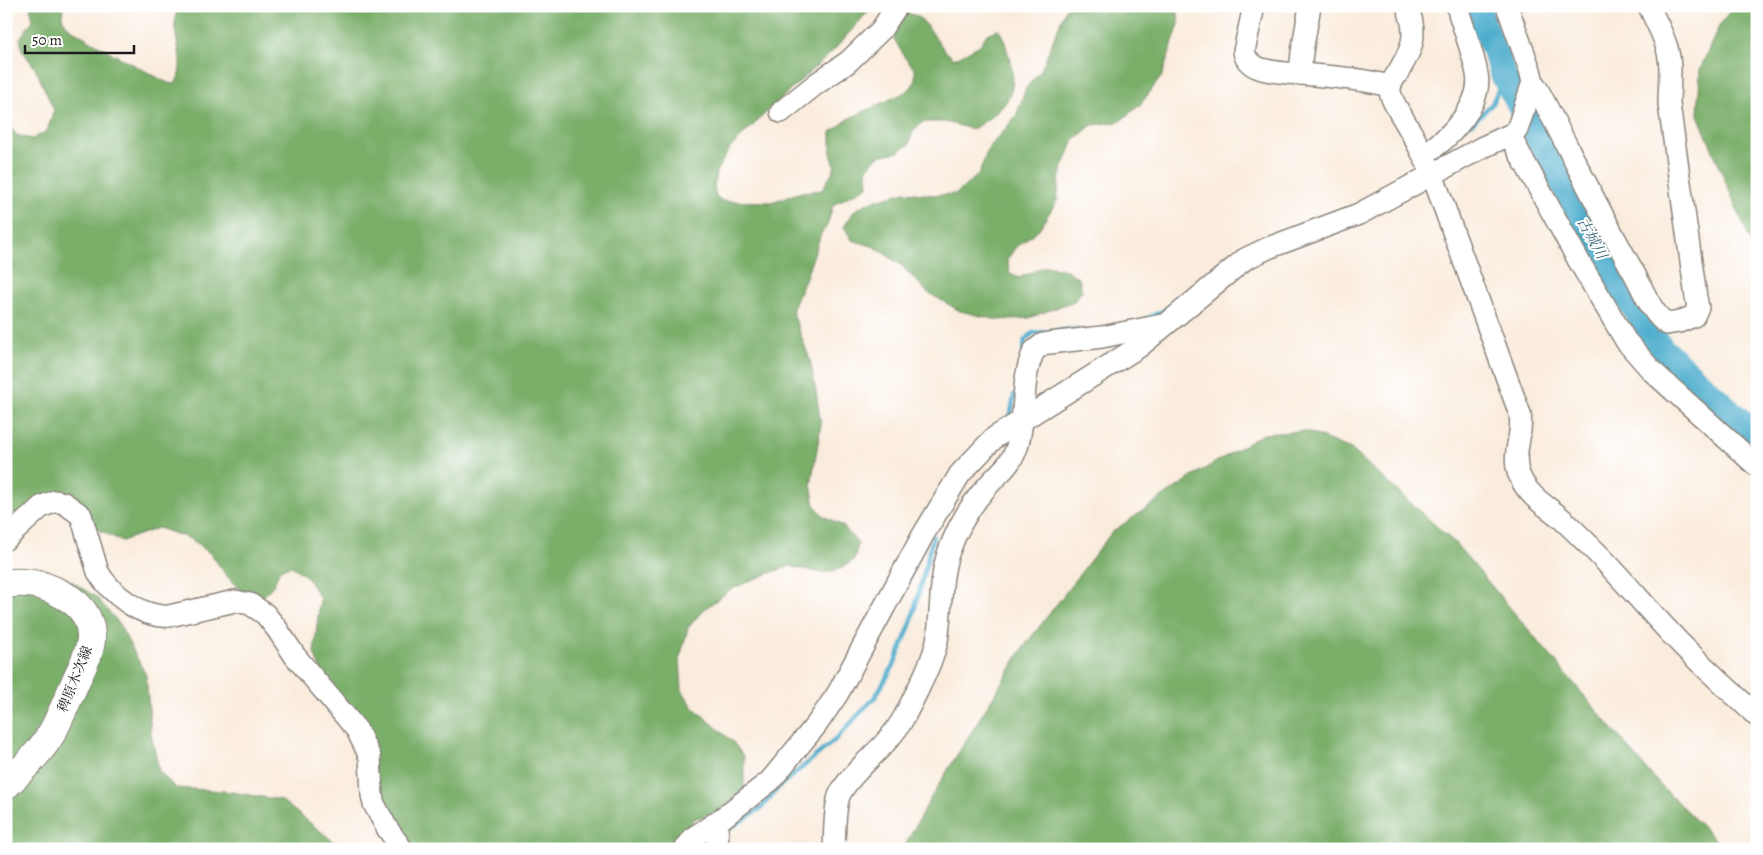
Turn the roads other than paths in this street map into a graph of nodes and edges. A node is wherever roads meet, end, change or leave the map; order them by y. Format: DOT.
graph roads {
  1 [pos="897,6"];
  2 [pos="1254,6"];
  3 [pos="1310,6"];
  4 [pos="1407,6"];
  5 [pos="1457,6"];
  6 [pos="1507,6"];
  7 [pos="1649,6"];
  8 [pos="1300,74"];
  9 [pos="1532,85"];
  10 [pos="1390,86"];
  11 [pos="781,112"];
  12 [pos="1514,133"];
  13 [pos="1427,163"];
  14 [pos="1170,323"];
  15 [pos="1015,425"];
  16 [pos="1757,466"];
  17 [pos="6,539"];
  18 [pos="6,584"];
  19 [pos="1757,716"];
  20 [pos="6,785"];
  21 [pos="717,822"];
  22 [pos="402,849"];
  23 [pos="685,849"];
  24 [pos="718,849"];
  25 [pos="834,849"];
  1 -- 11 [label="street"];
  2 -- 8 [label="street"];
  3 -- 8 [label="street"];
  4 -- 10 [label="street"];
  5 -- 13 [label="street"];
  6 -- 9 [label="street"];
  7 -- 9 [label="street"];
  8 -- 10 [label="street"];
  9 -- 12 [label="street"];
  10 -- 13 [label="street"];
  12 -- 13 [label="street"];
  12 -- 16 [label="street"];
  13 -- 14 [label="street"];
  13 -- 19 [label="street"];
  14 -- 15 [label="street"];
  14 -- 15 [label="street"];
  15 -- 21 [label="street"];
  15 -- 25 [label="street"];
  17 -- 22 [label="street"];
  18 -- 20 [label="main road, 稗原木次線"];
  21 -- 23 [label="street"];
  21 -- 24 [label="street"];
}
